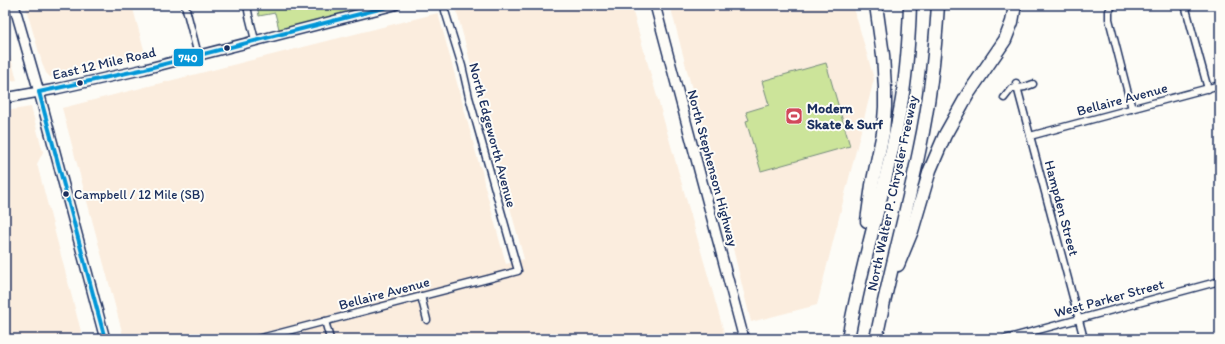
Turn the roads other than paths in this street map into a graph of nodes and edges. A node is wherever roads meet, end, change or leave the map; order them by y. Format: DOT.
graph roads {
  1 [pos="14,5"];
  2 [pos="185,5"];
  3 [pos="247,5"];
  4 [pos="395,5"];
  5 [pos="444,5"];
  6 [pos="655,5"];
  7 [pos="876,5"];
  8 [pos="910,5"];
  9 [pos="938,5"];
  10 [pos="1015,5"];
  11 [pos="1113,5"];
  12 [pos="1185,5"];
  13 [pos="255,40"];
  14 [pos="198,55"];
  15 [pos="1033,84"];
  16 [pos="1016,85"];
  17 [pos="1220,85"];
  18 [pos="1208,89"];
  19 [pos="40,92"];
  20 [pos="5,98"];
  21 [pos="1004,98"];
  22 [pos="1132,109"];
  23 [pos="1030,136"];
  24 [pos="518,271"];
  25 [pos="1220,281"];
  26 [pos="857,290"];
  27 [pos="421,296"];
  28 [pos="885,296"];
  29 [pos="1079,319"];
  30 [pos="427,320"];
  31 [pos="325,321"];
  32 [pos="105,339"];
  33 [pos="258,339"];
  34 [pos="330,339"];
  35 [pos="744,339"];
  36 [pos="848,339"];
  37 [pos="876,339"];
  38 [pos="1005,339"];
  39 [pos="1084,339"];
  1 -- 19 [label="main road"];
  2 -- 14 [label="street"];
  3 -- 13 [label="street"];
  4 -- 13 [label="main road, East 12 Mile Road"];
  5 -- 24 [label="street, North Edgeworth Avenue"];
  6 -- 35 [label="main road, North Stephenson Highway"];
  7 -- 26 [label="highway"];
  8 -- 26 [label="highway"];
  9 -- 28 [label="highway, North Walter P. Chrysler Freeway"];
  10 -- 28 [label="highway"];
  11 -- 22 [label="street"];
  12 -- 18 [label="street"];
  13 -- 14 [label="main road, East 12 Mile Road"];
  14 -- 19 [label="main road, East 12 Mile Road"];
  15 -- 16 [label="street"];
  16 -- 21 [label="street"];
  16 -- 23 [label="street, Hampden Street"];
  17 -- 18 [label="street, Bellaire Avenue"];
  18 -- 22 [label="street, Bellaire Avenue"];
  19 -- 20 [label="main road, East 12 Mile Road"];
  19 -- 32 [label="main road"];
  22 -- 23 [label="street, Bellaire Avenue"];
  23 -- 29 [label="street, Hampden Street"];
  24 -- 27 [label="street, Bellaire Avenue"];
  25 -- 29 [label="street, West Parker Street"];
  26 -- 36 [label="highway"];
  27 -- 30 [label="street"];
  27 -- 31 [label="street, Bellaire Avenue"];
  28 -- 37 [label="highway, North Walter P. Chrysler Freeway"];
  29 -- 38 [label="street, West Parker Street"];
  29 -- 39 [label="street, Hampden Street"];
  31 -- 33 [label="street, Bellaire Avenue"];
  31 -- 34 [label="street"];
}
